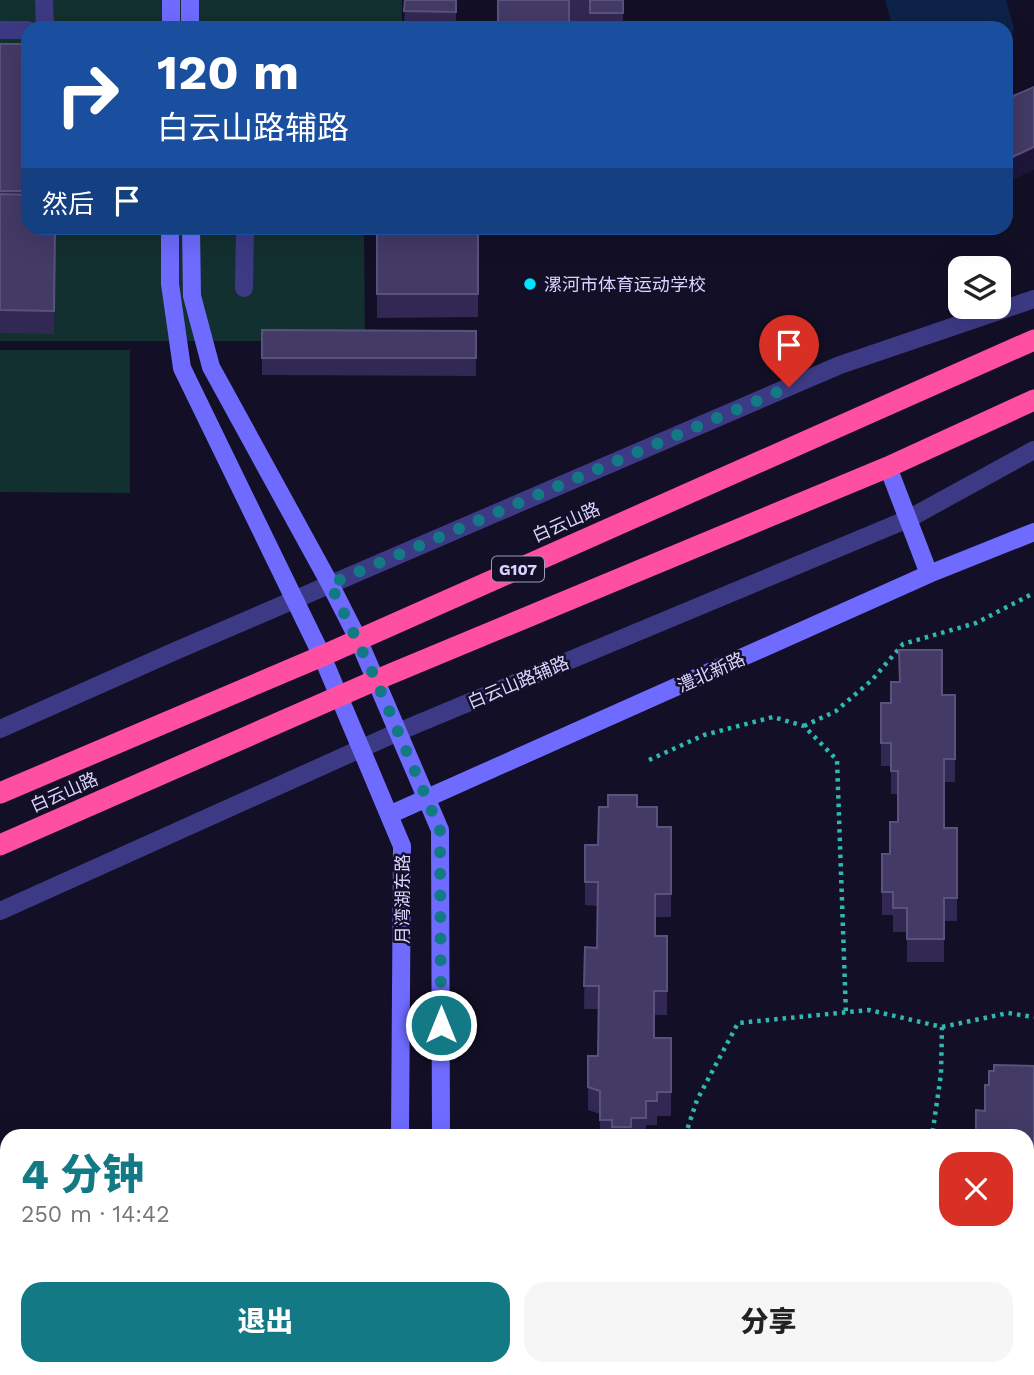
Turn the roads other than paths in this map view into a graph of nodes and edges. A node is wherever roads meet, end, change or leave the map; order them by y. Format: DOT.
graph roads {
  1 [pos="44,0"];
  2 [pos="171,0"];
  3 [pos="190,0"];
  4 [pos="45,21"];
  5 [pos="171,21"];
  6 [pos="190,21"];
  7 [pos="0,30"];
  8 [pos="21,30"];
  9 [pos="170,235"];
  10 [pos="191,235"];
  11 [pos="245,235"];
  12 [pos="244,288"];
  13 [pos="1034,299"];
  14 [pos="1034,340"];
  15 [pos="1034,400"];
  16 [pos="1034,450"];
  17 [pos="888,467"];
  18 [pos="908,519"];
  19 [pos="1034,531"];
  20 [pos="929,574"];
  21 [pos="330,584"];
  22 [pos="296,600"];
  23 [pos="358,639"];
  24 [pos="322,656"];
  25 [pos="376,680"];
  26 [pos="338,696"];
  27 [pos="0,729"];
  28 [pos="398,732"];
  29 [pos="361,750"];
  30 [pos="0,793"];
  31 [pos="426,799"];
  32 [pos="389,815"];
  33 [pos="0,845"];
  34 [pos="0,911"];
  35 [pos="400,1129"];
  36 [pos="441,1129"];
  1 -- 4 [label="street"];
  2 -- 5 [label="street"];
  3 -- 6 [label="street"];
  7 -- 8 [label="street"];
  9 -- 22 [label="street, 月湾湖东路"];
  10 -- 21 [label="street"];
  11 -- 12 [label="street"];
  13 -- 21 [label="street"];
  14 -- 23 [label="highway, 白云山路 / G107"];
  15 -- 17 [label="highway, 白云山路 / G107"];
  16 -- 18 [label="street, 白云山路辅路"];
  17 -- 18 [label="street"];
  17 -- 25 [label="highway, 白云山路 / G107"];
  18 -- 20 [label="street"];
  18 -- 28 [label="street, 白云山路辅路"];
  19 -- 20 [label="street, 澧北新路"];
  20 -- 31 [label="street, 澧北新路"];
  21 -- 22 [label="street"];
  21 -- 23 [label="street"];
  22 -- 24 [label="street, 月湾湖东路"];
  22 -- 27 [label="street"];
  23 -- 24 [label="highway, 白云山路 / G107"];
  23 -- 25 [label="street"];
  24 -- 26 [label="street, 月湾湖东路"];
  24 -- 30 [label="highway, 白云山路 / G107"];
  25 -- 26 [label="highway, 白云山路 / G107"];
  25 -- 28 [label="street"];
  26 -- 29 [label="street, 月湾湖东路"];
  26 -- 33 [label="highway, 白云山路 / G107"];
  28 -- 29 [label="street, 白云山路辅路"];
  28 -- 31 [label="street"];
  29 -- 32 [label="street, 月湾湖东路"];
  29 -- 34 [label="street, 白云山路辅路"];
  31 -- 32 [label="street, 澧北新路"];
  31 -- 36 [label="street"];
  32 -- 35 [label="street, 月湾湖东路"];
}
